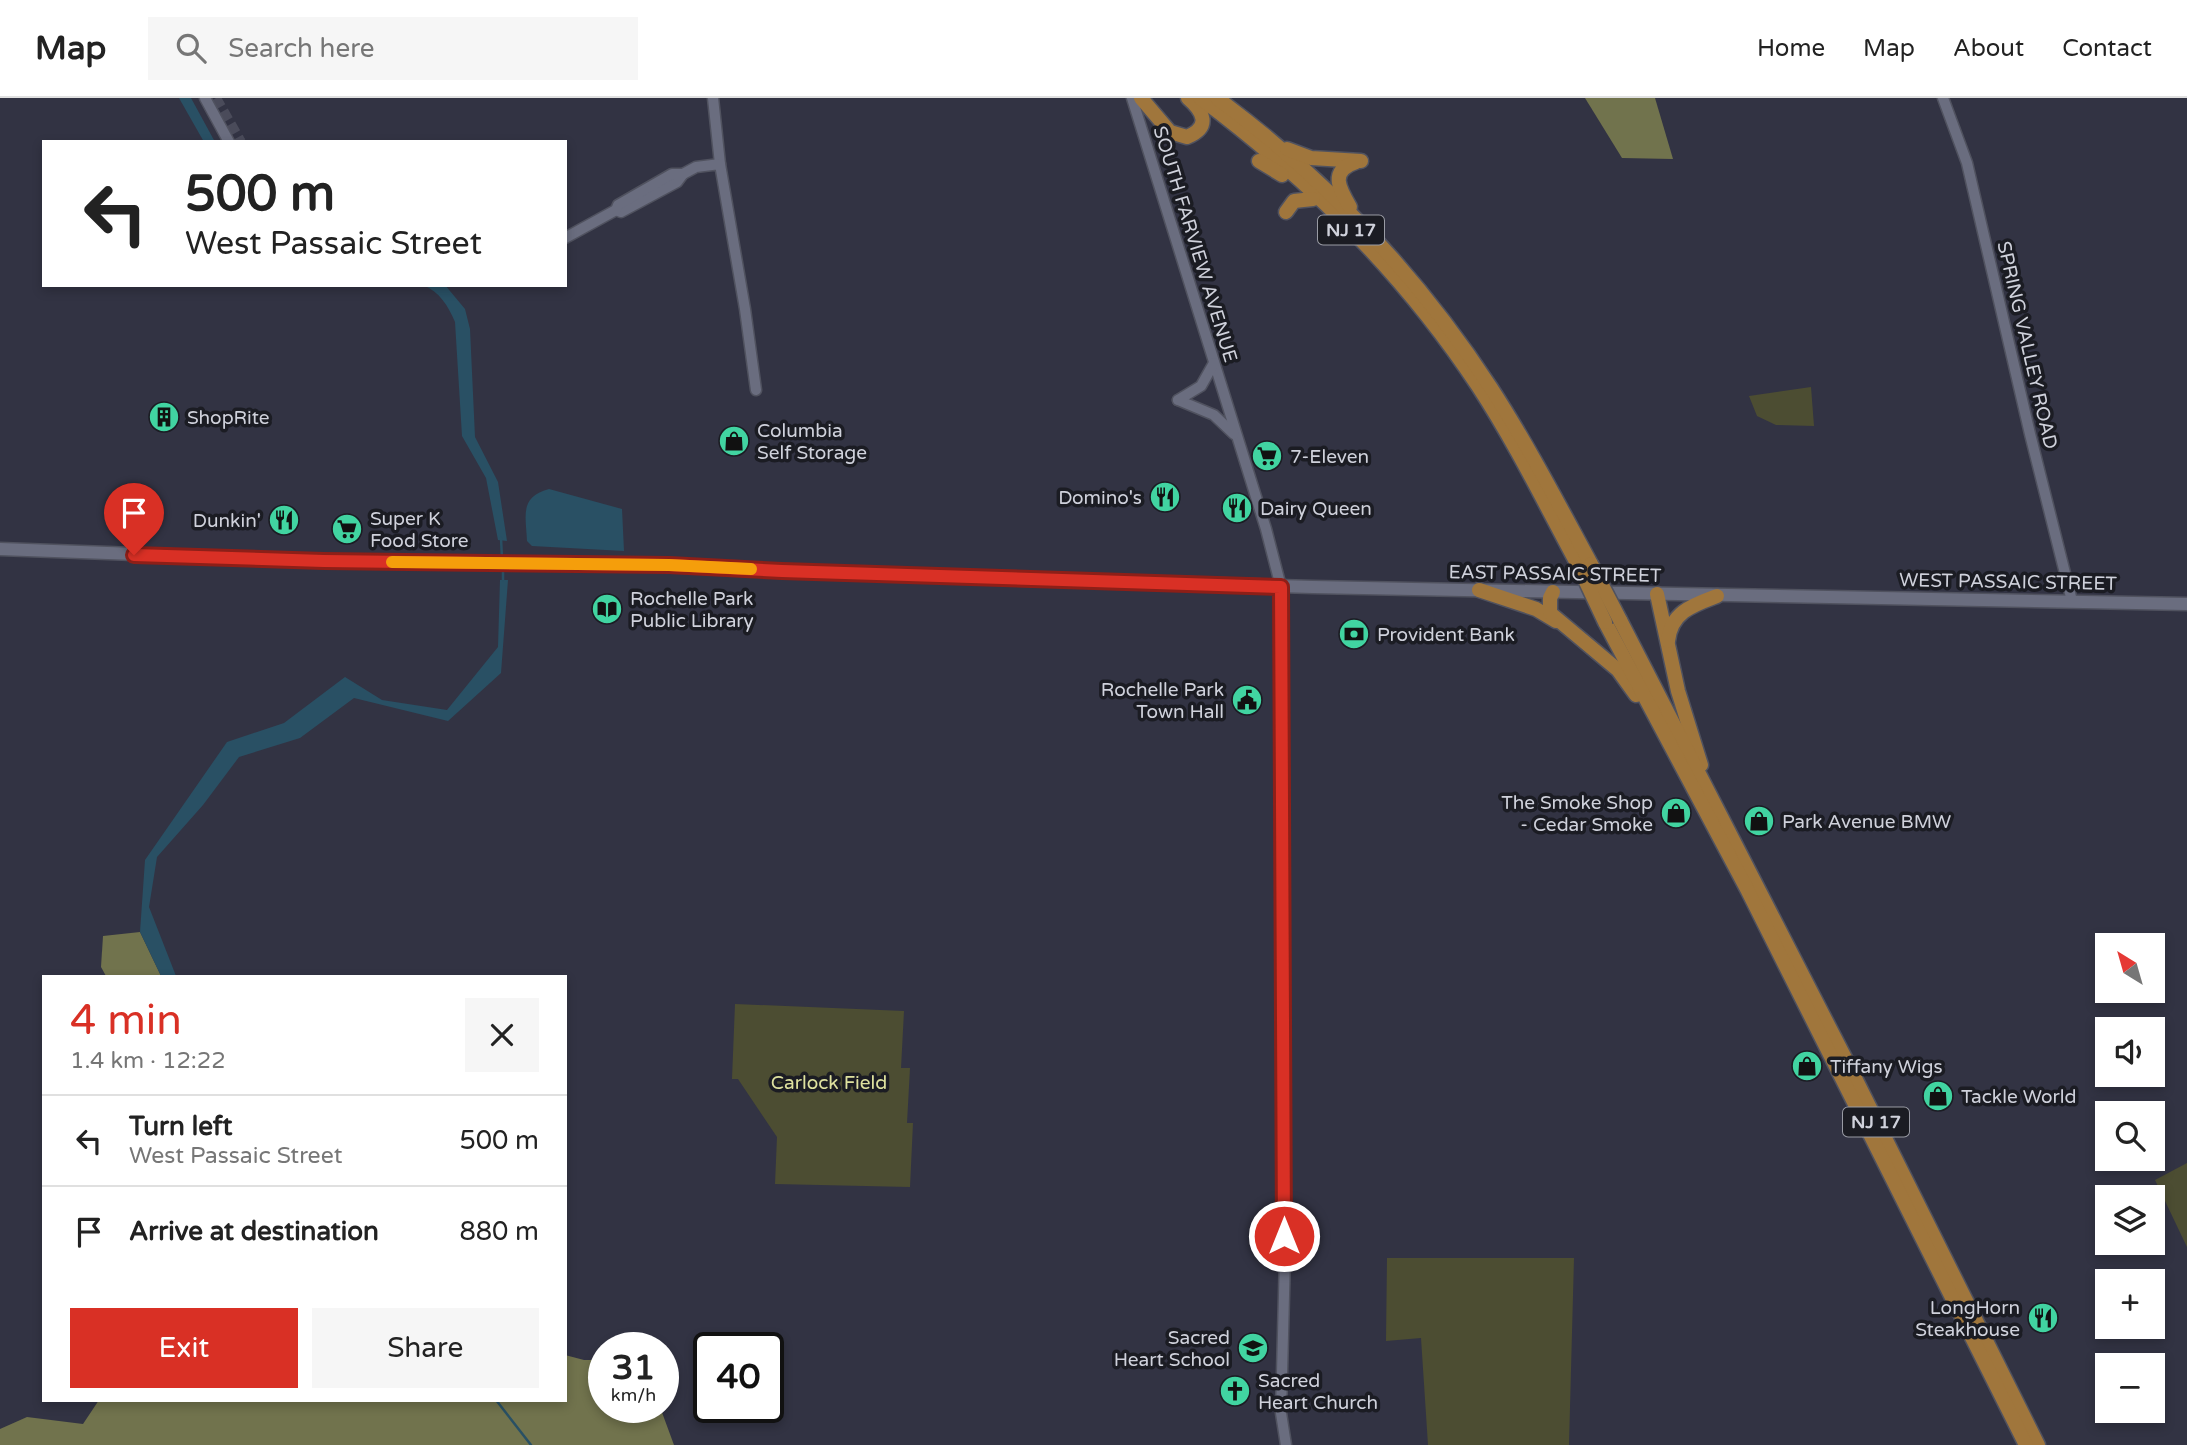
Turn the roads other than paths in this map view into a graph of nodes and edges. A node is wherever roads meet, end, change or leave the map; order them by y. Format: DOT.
graph roads {
  1 [pos="205,98"];
  2 [pos="713,98"];
  3 [pos="1132,98"];
  4 [pos="1141,98"];
  5 [pos="1188,98"];
  6 [pos="1200,98"];
  7 [pos="1217,98"];
  8 [pos="1230,98"];
  9 [pos="1943,98"];
  10 [pos="1248,121"];
  11 [pos="1268,139"];
  12 [pos="228,140"];
  13 [pos="1259,161"];
  14 [pos="720,164"];
  15 [pos="1318,200"];
  16 [pos="1286,212"];
  17 [pos="1362,226"];
  18 [pos="567,237"];
  19 [pos="1214,363"];
  20 [pos="1484,386"];
  21 [pos="756,390"];
  22 [pos="1237,438"];
  23 [pos="0,549"];
  24 [pos="1281,587"];
  25 [pos="1479,590"];
  26 [pos="1553,592"];
  27 [pos="1657,594"];
  28 [pos="1717,596"];
  29 [pos="1828,598"];
  30 [pos="2072,601"];
  31 [pos="2187,604"];
  32 [pos="1557,621"];
  33 [pos="1612,621"];
  34 [pos="1667,645"];
  35 [pos="1686,773"];
  36 [pos="1707,790"];
  37 [pos="1286,1445"];
  38 [pos="2026,1445"];
  39 [pos="2038,1445"];
  1 -- 12 [label="street"];
  2 -- 14 [label="street"];
  3 -- 19 [label="street, SOUTH FARVIEW AVENUE"];
  4 -- 5 [label="highway"];
  6 -- 15 [label="highway, NJ 17"];
  7 -- 10 [label="highway, NJ 17"];
  8 -- 10 [label="highway"];
  9 -- 30 [label="street, SPRING VALLEY ROAD"];
  10 -- 11 [label="highway, NJ 17"];
  11 -- 17 [label="highway, NJ 17"];
  11 -- 17 [label="highway"];
  13 -- 15 [label="highway"];
  14 -- 18 [label="street"];
  14 -- 21 [label="street"];
  15 -- 16 [label="highway"];
  15 -- 20 [label="highway, NJ 17"];
  17 -- 20 [label="highway, NJ 17"];
  19 -- 22 [label="street, SOUTH FARVIEW AVENUE"];
  19 -- 22 [label="street"];
  20 -- 33 [label="highway, NJ 17, bridge"];
  22 -- 24 [label="street, SOUTH FARVIEW AVENUE"];
  23 -- 24 [label="main road"];
  24 -- 25 [label="main road, EAST PASSAIC STREET"];
  24 -- 37 [label="street, SOUTH FARVIEW AVENUE"];
  25 -- 26 [label="main road, EAST PASSAIC STREET"];
  25 -- 32 [label="highway"];
  26 -- 27 [label="main road, EAST PASSAIC STREET"];
  26 -- 32 [label="highway"];
  27 -- 28 [label="main road, EAST PASSAIC STREET"];
  27 -- 34 [label="highway"];
  28 -- 29 [label="main road, EAST PASSAIC STREET"];
  28 -- 34 [label="highway"];
  29 -- 30 [label="main road, WEST PASSAIC STREET"];
  30 -- 31 [label="main road, WEST PASSAIC STREET"];
  32 -- 35 [label="highway"];
  33 -- 35 [label="highway, NJ 17"];
  33 -- 36 [label="highway, NJ 17"];
  34 -- 36 [label="highway"];
  35 -- 38 [label="highway, NJ 17"];
  36 -- 39 [label="highway, NJ 17"];
}
